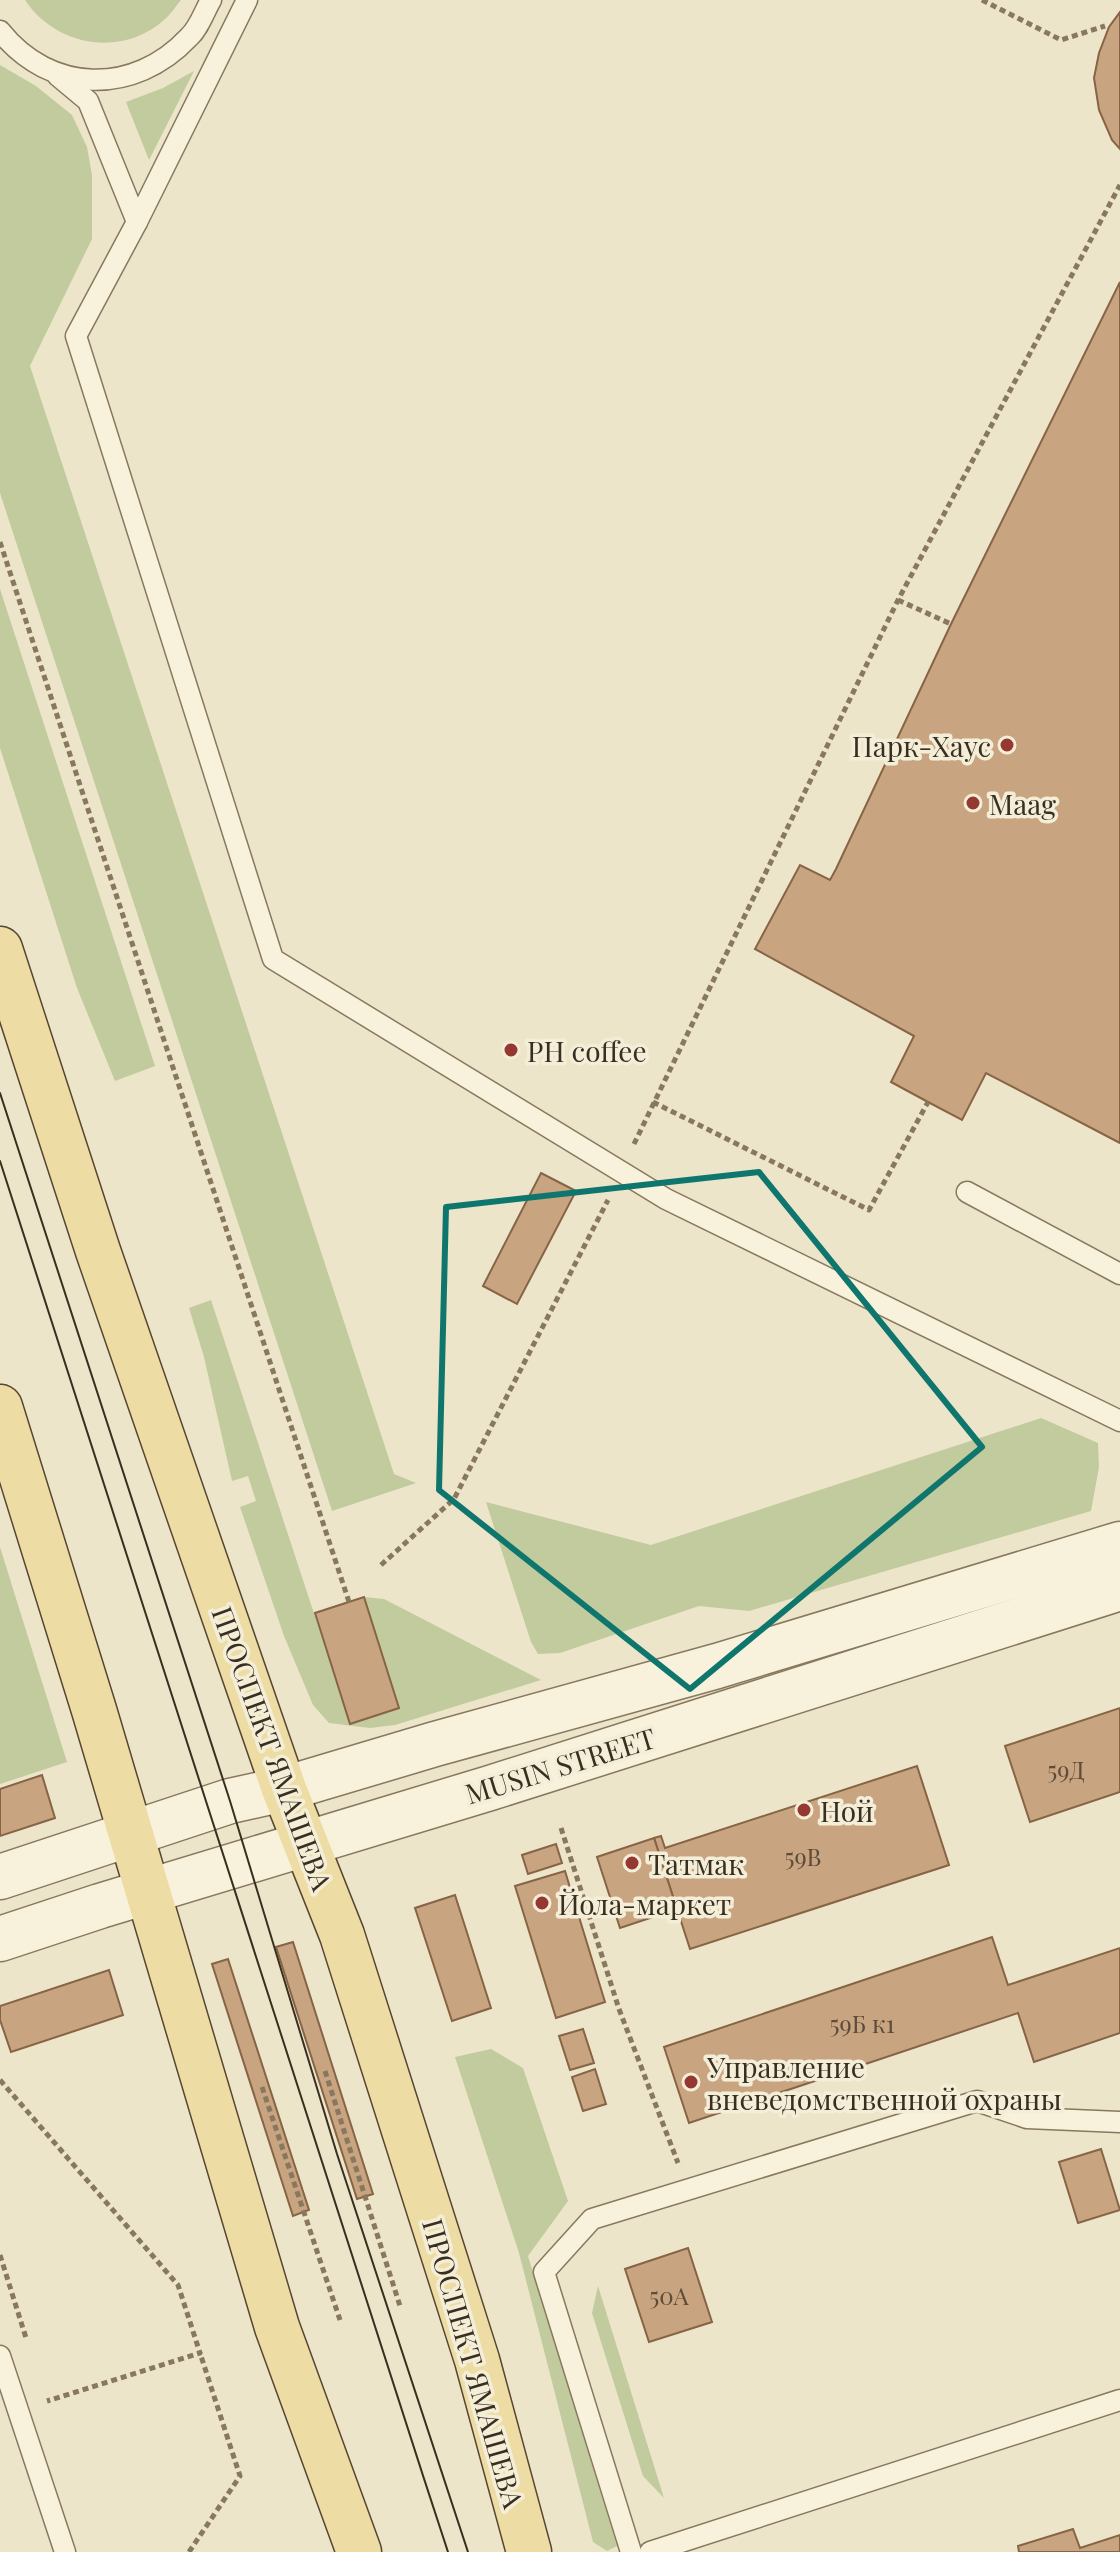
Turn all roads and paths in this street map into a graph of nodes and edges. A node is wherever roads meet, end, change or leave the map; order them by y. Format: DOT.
graph roads {
  1 [pos="211,0"];
  2 [pos="247,0"];
  3 [pos="982,0"];
  4 [pos="1105,26"];
  5 [pos="0,31"];
  6 [pos="8,47"];
  7 [pos="55,74"];
  8 [pos="1120,185"];
  9 [pos="137,222"];
  10 [pos="0,542"];
  11 [pos="898,600"];
  12 [pos="951,624"];
  13 [pos="0,949"];
  14 [pos="653,1102"];
  15 [pos="928,1102"];
  16 [pos="621,1173"];
  17 [pos="967,1192"];
  18 [pos="1120,1274"];
  19 [pos="0,1407"];
  20 [pos="1120,1421"];
  21 [pos="1120,1544"];
  22 [pos="381,1565"];
  23 [pos="1120,1588"];
  24 [pos="349,1602"];
  25 [pos="284,1789"];
  26 [pos="561,1828"];
  27 [pos="131,1834"];
  28 [pos="305,1844"];
  29 [pos="0,1877"];
  30 [pos="148,1892"];
  31 [pos="0,1939"];
  32 [pos="325,2071"];
  33 [pos="0,2080"];
  34 [pos="262,2087"];
  35 [pos="1118,2129"];
  36 [pos="688,2191"];
  37 [pos="400,2306"];
  38 [pos="340,2320"];
  39 [pos="200,2353"];
  40 [pos="0,2356"];
  41 [pos="1120,2400"];
  42 [pos="18,2410"];
  43 [pos="65,2552"];
  44 [pos="189,2552"];
  45 [pos="359,2552"];
  46 [pos="529,2552"];
  47 [pos="631,2552"];
  48 [pos="650,2552"];
  1 -- 7 [label="lane"];
  2 -- 9 [label="lane"];
  3 -- 4 [label="path"];
  5 -- 6 [label="lane"];
  6 -- 7 [label="lane"];
  7 -- 9 [label="lane"];
  8 -- 11 [label="path"];
  9 -- 16 [label="lane"];
  10 -- 24 [label="path"];
  11 -- 12 [label="path"];
  11 -- 14 [label="path"];
  13 -- 25 [label="main road, ПРОСПЕКТ ЯМАШЕВА"];
  14 -- 15 [label="path"];
  14 -- 16 [label="path"];
  16 -- 20 [label="lane"];
  16 -- 22 [label="path"];
  17 -- 18 [label="lane"];
  19 -- 27 [label="main road"];
  21 -- 25 [label="street, MUSIN STREET"];
  23 -- 28 [label="street, MUSIN STREET"];
  25 -- 27 [label="street, MUSIN STREET"];
  25 -- 28 [label="main road, ПРОСПЕКТ ЯМАШЕВА"];
  26 -- 36 [label="path"];
  27 -- 29 [label="street, MUSIN STREET"];
  27 -- 30 [label="main road"];
  28 -- 30 [label="street, MUSIN STREET"];
  28 -- 46 [label="main road, ПРОСПЕКТ ЯМАШЕВА"];
  30 -- 31 [label="street, MUSIN STREET"];
  30 -- 45 [label="main road"];
  32 -- 37 [label="path"];
  33 -- 39 [label="path"];
  34 -- 38 [label="path"];
  35 -- 36 [label="lane"];
  36 -- 47 [label="lane"];
  39 -- 42 [label="path"];
  39 -- 44 [label="path"];
  40 -- 42 [label="lane"];
  41 -- 48 [label="lane"];
  42 -- 43 [label="lane"];
}
